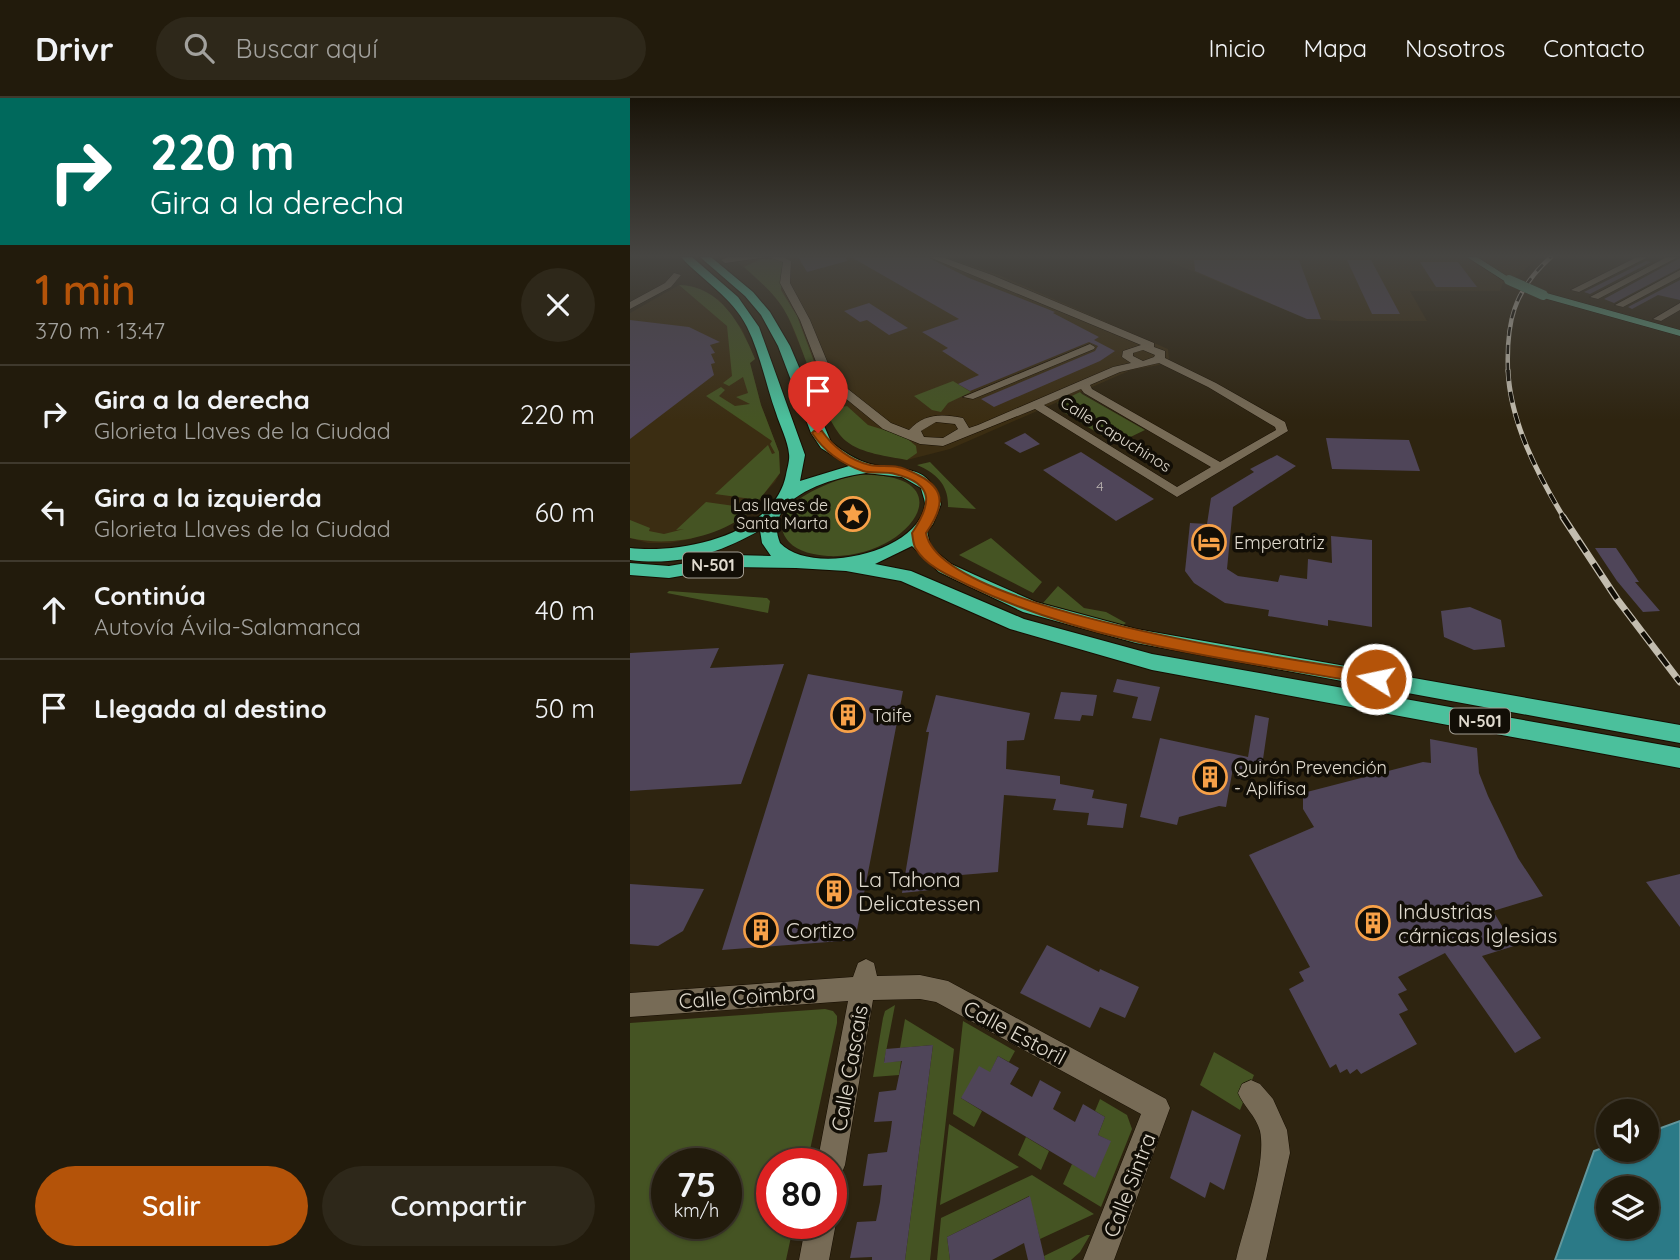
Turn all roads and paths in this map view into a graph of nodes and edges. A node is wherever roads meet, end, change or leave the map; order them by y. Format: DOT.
graph roads {
  1 [pos="733,311"];
  2 [pos="743,311"];
  3 [pos="762,311"];
  4 [pos="777,311"];
  5 [pos="800,311"];
  6 [pos="1069,311"];
  7 [pos="1603,311"];
  8 [pos="1671,311"];
  9 [pos="1658,319"];
  10 [pos="1116,331"];
  11 [pos="1680,333"];
  12 [pos="756,335"];
  13 [pos="1090,347"];
  14 [pos="1153,348"];
  15 [pos="1128,354"];
  16 [pos="1159,359"];
  17 [pos="1139,363"];
  18 [pos="792,369"];
  19 [pos="1083,384"];
  20 [pos="970,397"];
  21 [pos="1036,405"];
  22 [pos="881,421"];
  23 [pos="926,421"];
  24 [pos="960,427"];
  25 [pos="916,436"];
  26 [pos="1220,467"];
  27 [pos="866,468"];
  28 [pos="790,495"];
  29 [pos="772,515"];
  30 [pos="919,533"];
  31 [pos="630,554"];
  32 [pos="796,562"];
  33 [pos="847,565"];
  34 [pos="630,569"];
  35 [pos="1680,734"];
  36 [pos="1680,758"];
  37 [pos="865,979"];
  38 [pos="630,1005"];
  39 [pos="1251,1093"];
  40 [pos="1157,1108"];
  41 [pos="834,1148"];
  42 [pos="818,1239"];
  43 [pos="814,1260"];
  44 [pos="1098,1260"];
  45 [pos="1251,1260"];
  1 -- 12 [label="highway"];
  2 -- 12 [label="highway"];
  3 -- 18 [label="highway"];
  4 -- 18 [label="highway"];
  5 -- 22 [label="street"];
  6 -- 10 [label="street"];
  7 -- 11 [label="main road, bridge"];
  8 -- 9 [label="street"];
  10 -- 14 [label="street"];
  10 -- 15 [label="street"];
  12 -- 28 [label="highway"];
  13 -- 20 [label="street"];
  14 -- 15 [label="street"];
  14 -- 16 [label="street"];
  15 -- 17 [label="street"];
  15 -- 24 [label="street"];
  16 -- 17 [label="street"];
  16 -- 26 [label="street"];
  17 -- 19 [label="street"];
  18 -- 27 [label="highway"];
  19 -- 21 [label="street"];
  19 -- 26 [label="street"];
  21 -- 24 [label="street"];
  21 -- 26 [label="street, Calle Capuchinos"];
  22 -- 23 [label="street"];
  22 -- 25 [label="street"];
  23 -- 24 [label="street"];
  23 -- 25 [label="street"];
  24 -- 25 [label="street"];
  27 -- 28 [label="highway"];
  27 -- 30 [label="highway"];
  28 -- 29 [label="highway"];
  29 -- 31 [label="highway, N-501"];
  29 -- 32 [label="highway"];
  30 -- 33 [label="highway"];
  30 -- 35 [label="highway, N-501"];
  32 -- 33 [label="highway"];
  32 -- 34 [label="highway, N-501"];
  33 -- 36 [label="highway, N-501"];
  37 -- 38 [label="street, Calle Coimbra"];
  37 -- 40 [label="street, Calle Estoril"];
  37 -- 41 [label="street, Calle Cascais"];
  39 -- 45 [label="street"];
  40 -- 44 [label="street, Calle Sintra"];
  42 -- 43 [label="street"];
}
